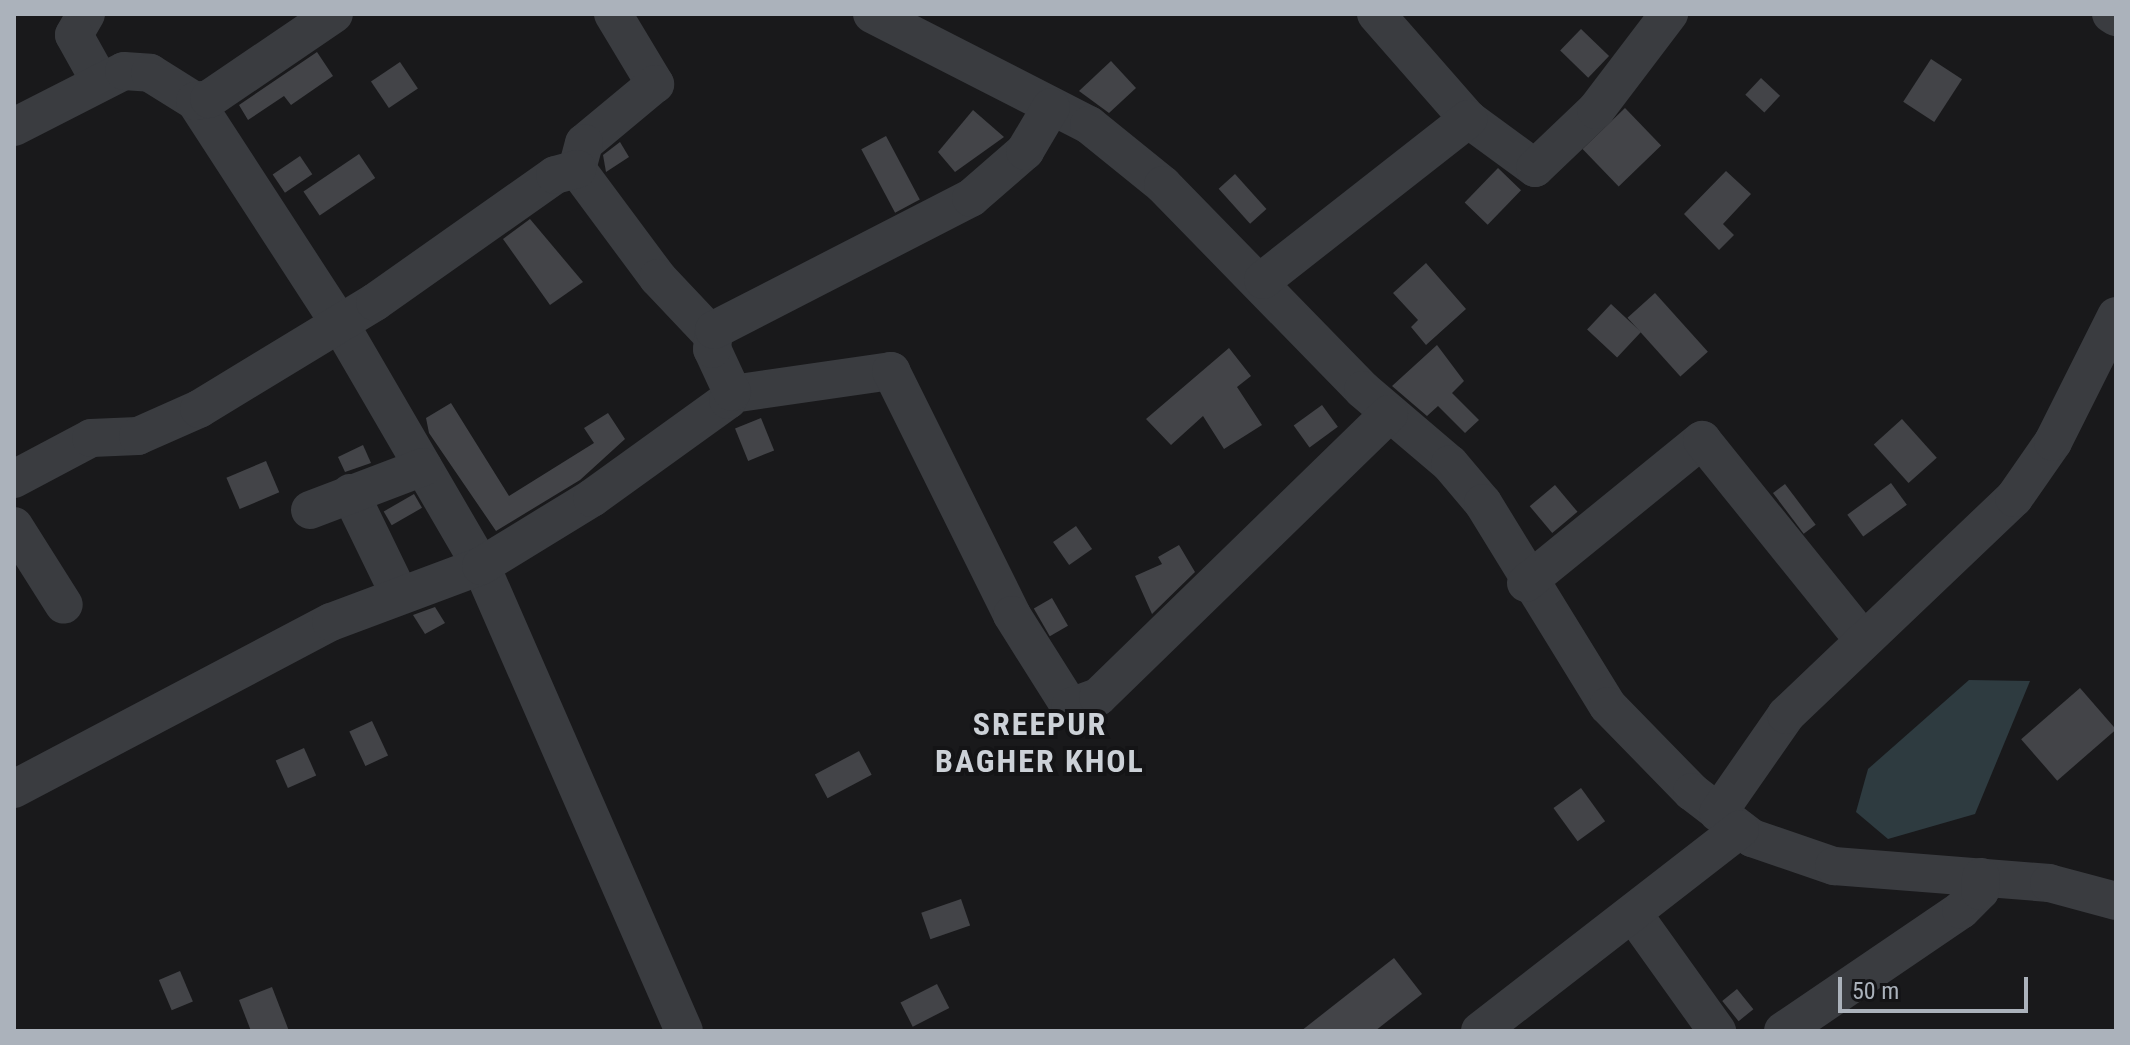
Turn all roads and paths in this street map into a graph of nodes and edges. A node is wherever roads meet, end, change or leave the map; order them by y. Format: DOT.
graph roads {
  1 [pos="86,14"];
  2 [pos="334,14"];
  3 [pos="613,14"];
  4 [pos="872,14"];
  5 [pos="1376,14"];
  6 [pos="1669,14"];
  7 [pos="2111,14"];
  8 [pos="2116,17"];
  9 [pos="99,80"];
  10 [pos="195,101"];
  11 [pos="1051,107"];
  12 [pos="1468,119"];
  13 [pos="15,125"];
  14 [pos="577,169"];
  15 [pos="1263,280"];
  16 [pos="2116,316"];
  17 [pos="340,324"];
  18 [pos="711,334"];
  19 [pos="732,394"];
  20 [pos="1389,414"];
  21 [pos="423,467"];
  22 [pos="14,479"];
  23 [pos="350,493"];
  24 [pos="310,510"];
  25 [pos="14,526"];
  26 [pos="481,566"];
  27 [pos="1526,583"];
  28 [pos="399,594"];
  29 [pos="64,605"];
  30 [pos="1861,637"];
  31 [pos="14,789"];
  32 [pos="1729,821"];
  33 [pos="1981,877"];
  34 [pos="2116,901"];
  35 [pos="1634,915"];
  36 [pos="684,1031"];
  37 [pos="1480,1031"];
  38 [pos="1717,1031"];
  39 [pos="1783,1031"];
  1 -- 9 [label="street"];
  2 -- 10 [label="street"];
  3 -- 14 [label="street"];
  4 -- 11 [label="street"];
  5 -- 12 [label="street"];
  6 -- 12 [label="street"];
  7 -- 8 [label="street"];
  9 -- 10 [label="street"];
  9 -- 13 [label="street"];
  10 -- 17 [label="street"];
  11 -- 15 [label="street"];
  11 -- 18 [label="street"];
  12 -- 15 [label="street"];
  14 -- 17 [label="street"];
  14 -- 18 [label="street"];
  15 -- 20 [label="street"];
  16 -- 30 [label="street"];
  17 -- 21 [label="street"];
  17 -- 22 [label="street"];
  18 -- 19 [label="street"];
  19 -- 20 [label="street"];
  19 -- 26 [label="street"];
  20 -- 27 [label="street"];
  21 -- 23 [label="street"];
  21 -- 26 [label="street"];
  23 -- 24 [label="street"];
  23 -- 28 [label="street"];
  25 -- 29 [label="street"];
  26 -- 28 [label="street"];
  26 -- 36 [label="street"];
  27 -- 30 [label="street"];
  27 -- 32 [label="street"];
  28 -- 31 [label="street"];
  30 -- 32 [label="street"];
  32 -- 33 [label="street"];
  32 -- 35 [label="street"];
  33 -- 34 [label="street"];
  33 -- 39 [label="street"];
  35 -- 37 [label="street"];
  35 -- 38 [label="street"];
}
